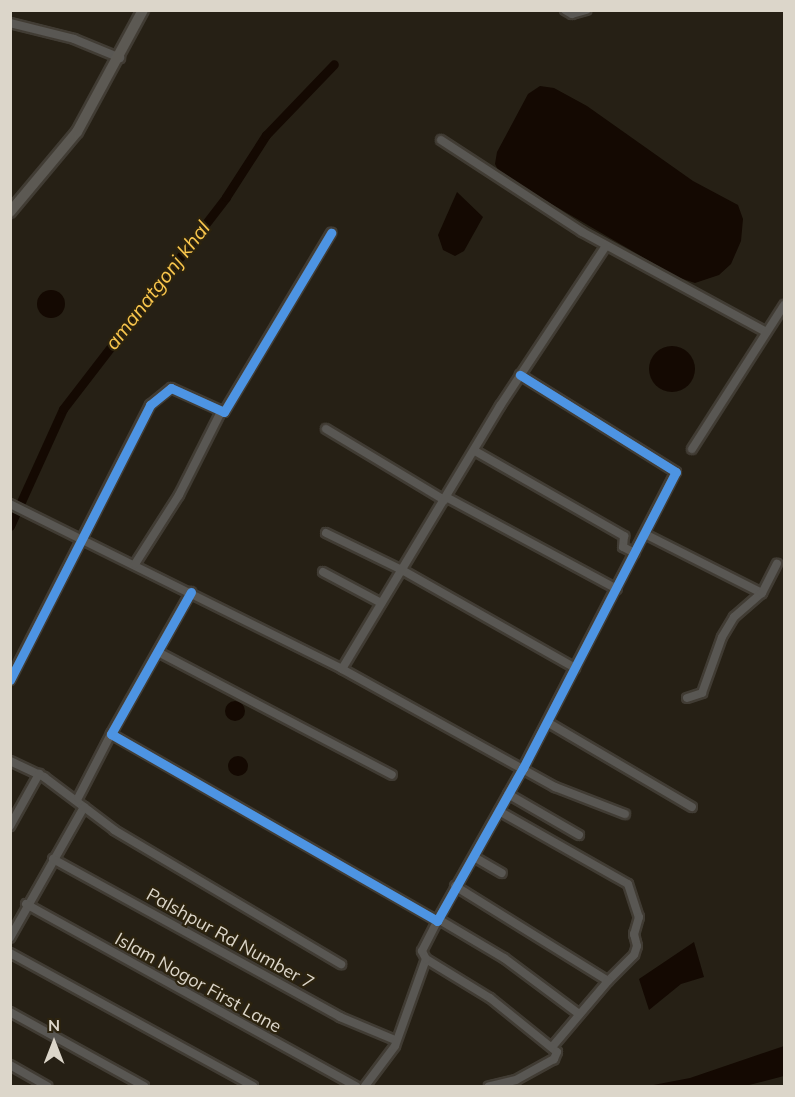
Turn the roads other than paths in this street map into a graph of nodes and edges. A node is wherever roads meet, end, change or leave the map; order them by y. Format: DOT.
graph roads {
  1 [pos="143,10"];
  2 [pos="564,10"];
  3 [pos="586,10"];
  4 [pos="10,23"];
  5 [pos="120,58"];
  6 [pos="441,140"];
  7 [pos="10,212"];
  8 [pos="331,233"];
  9 [pos="606,246"];
  10 [pos="784,305"];
  11 [pos="766,332"];
  12 [pos="520,375"];
  13 [pos="221,412"];
  14 [pos="326,429"];
  15 [pos="692,449"];
  16 [pos="475,451"];
  17 [pos="445,498"];
  18 [pos="10,504"];
  19 [pos="326,533"];
  20 [pos="645,534"];
  21 [pos="81,540"];
  22 [pos="635,553"];
  23 [pos="135,564"];
  24 [pos="777,564"];
  25 [pos="402,570"];
  26 [pos="323,572"];
  27 [pos="617,589"];
  28 [pos="191,592"];
  29 [pos="762,593"];
  30 [pos="381,603"];
  31 [pos="158,652"];
  32 [pos="575,668"];
  33 [pos="342,669"];
  34 [pos="10,680"];
  35 [pos="687,698"];
  36 [pos="547,722"];
  37 [pos="111,734"];
  38 [pos="10,761"];
  39 [pos="522,768"];
  40 [pos="39,774"];
  41 [pos="392,775"];
  42 [pos="508,794"];
  43 [pos="78,798"];
  44 [pos="84,807"];
  45 [pos="692,807"];
  46 [pos="499,811"];
  47 [pos="625,814"];
  48 [pos="10,826"];
  49 [pos="579,835"];
  50 [pos="474,857"];
  51 [pos="53,859"];
  52 [pos="502,873"];
  53 [pos="455,886"];
  54 [pos="26,904"];
  55 [pos="438,920"];
  56 [pos="10,938"];
  57 [pos="10,953"];
  58 [pos="426,959"];
  59 [pos="341,964"];
  60 [pos="609,981"];
  61 [pos="10,1012"];
  62 [pos="579,1014"];
  63 [pos="395,1040"];
  64 [pos="552,1047"];
  65 [pos="10,1065"];
  66 [pos="47,1086"];
  67 [pos="144,1086"];
  68 [pos="253,1086"];
  69 [pos="356,1086"];
  70 [pos="367,1086"];
  71 [pos="489,1086"];
  1 -- 5 [label="main road"];
  2 -- 3 [label="street"];
  4 -- 5 [label="street"];
  5 -- 7 [label="main road"];
  6 -- 9 [label="street"];
  8 -- 13 [label="street"];
  9 -- 11 [label="street"];
  9 -- 12 [label="street"];
  10 -- 11 [label="street"];
  11 -- 15 [label="street"];
  12 -- 16 [label="street"];
  12 -- 20 [label="street"];
  13 -- 21 [label="street"];
  13 -- 23 [label="street"];
  14 -- 17 [label="street"];
  16 -- 17 [label="street"];
  16 -- 22 [label="street"];
  17 -- 25 [label="street"];
  17 -- 27 [label="street"];
  18 -- 21 [label="street"];
  19 -- 25 [label="street"];
  20 -- 22 [label="street"];
  20 -- 29 [label="street"];
  21 -- 23 [label="street"];
  21 -- 34 [label="street"];
  22 -- 27 [label="street"];
  23 -- 28 [label="street"];
  24 -- 29 [label="street"];
  25 -- 30 [label="street"];
  25 -- 32 [label="street"];
  26 -- 30 [label="street"];
  27 -- 32 [label="street"];
  28 -- 31 [label="street"];
  28 -- 33 [label="street"];
  29 -- 35 [label="street"];
  30 -- 33 [label="street"];
  31 -- 37 [label="street"];
  31 -- 41 [label="street"];
  32 -- 36 [label="street"];
  33 -- 39 [label="street"];
  36 -- 39 [label="street"];
  36 -- 45 [label="street"];
  37 -- 43 [label="street"];
  37 -- 55 [label="street"];
  38 -- 40 [label="street"];
  39 -- 42 [label="street"];
  39 -- 47 [label="street"];
  40 -- 43 [label="street"];
  40 -- 48 [label="street"];
  42 -- 46 [label="street"];
  42 -- 49 [label="street"];
  43 -- 44 [label="street"];
  44 -- 51 [label="street"];
  44 -- 59 [label="street"];
  46 -- 50 [label="street"];
  46 -- 60 [label="street"];
  50 -- 52 [label="street"];
  50 -- 53 [label="street"];
  51 -- 54 [label="street"];
  51 -- 63 [label="street, Palshpur Rd Number 7"];
  53 -- 55 [label="street"];
  53 -- 60 [label="street"];
  54 -- 56 [label="street"];
  54 -- 69 [label="street, Islam Nogor First Lane"];
  55 -- 58 [label="street"];
  55 -- 62 [label="street"];
  57 -- 68 [label="street"];
  58 -- 63 [label="street"];
  58 -- 64 [label="street"];
  60 -- 62 [label="street"];
  61 -- 67 [label="street"];
  62 -- 64 [label="street"];
  63 -- 70 [label="street"];
  64 -- 71 [label="street"];
  65 -- 66 [label="street"];
}
